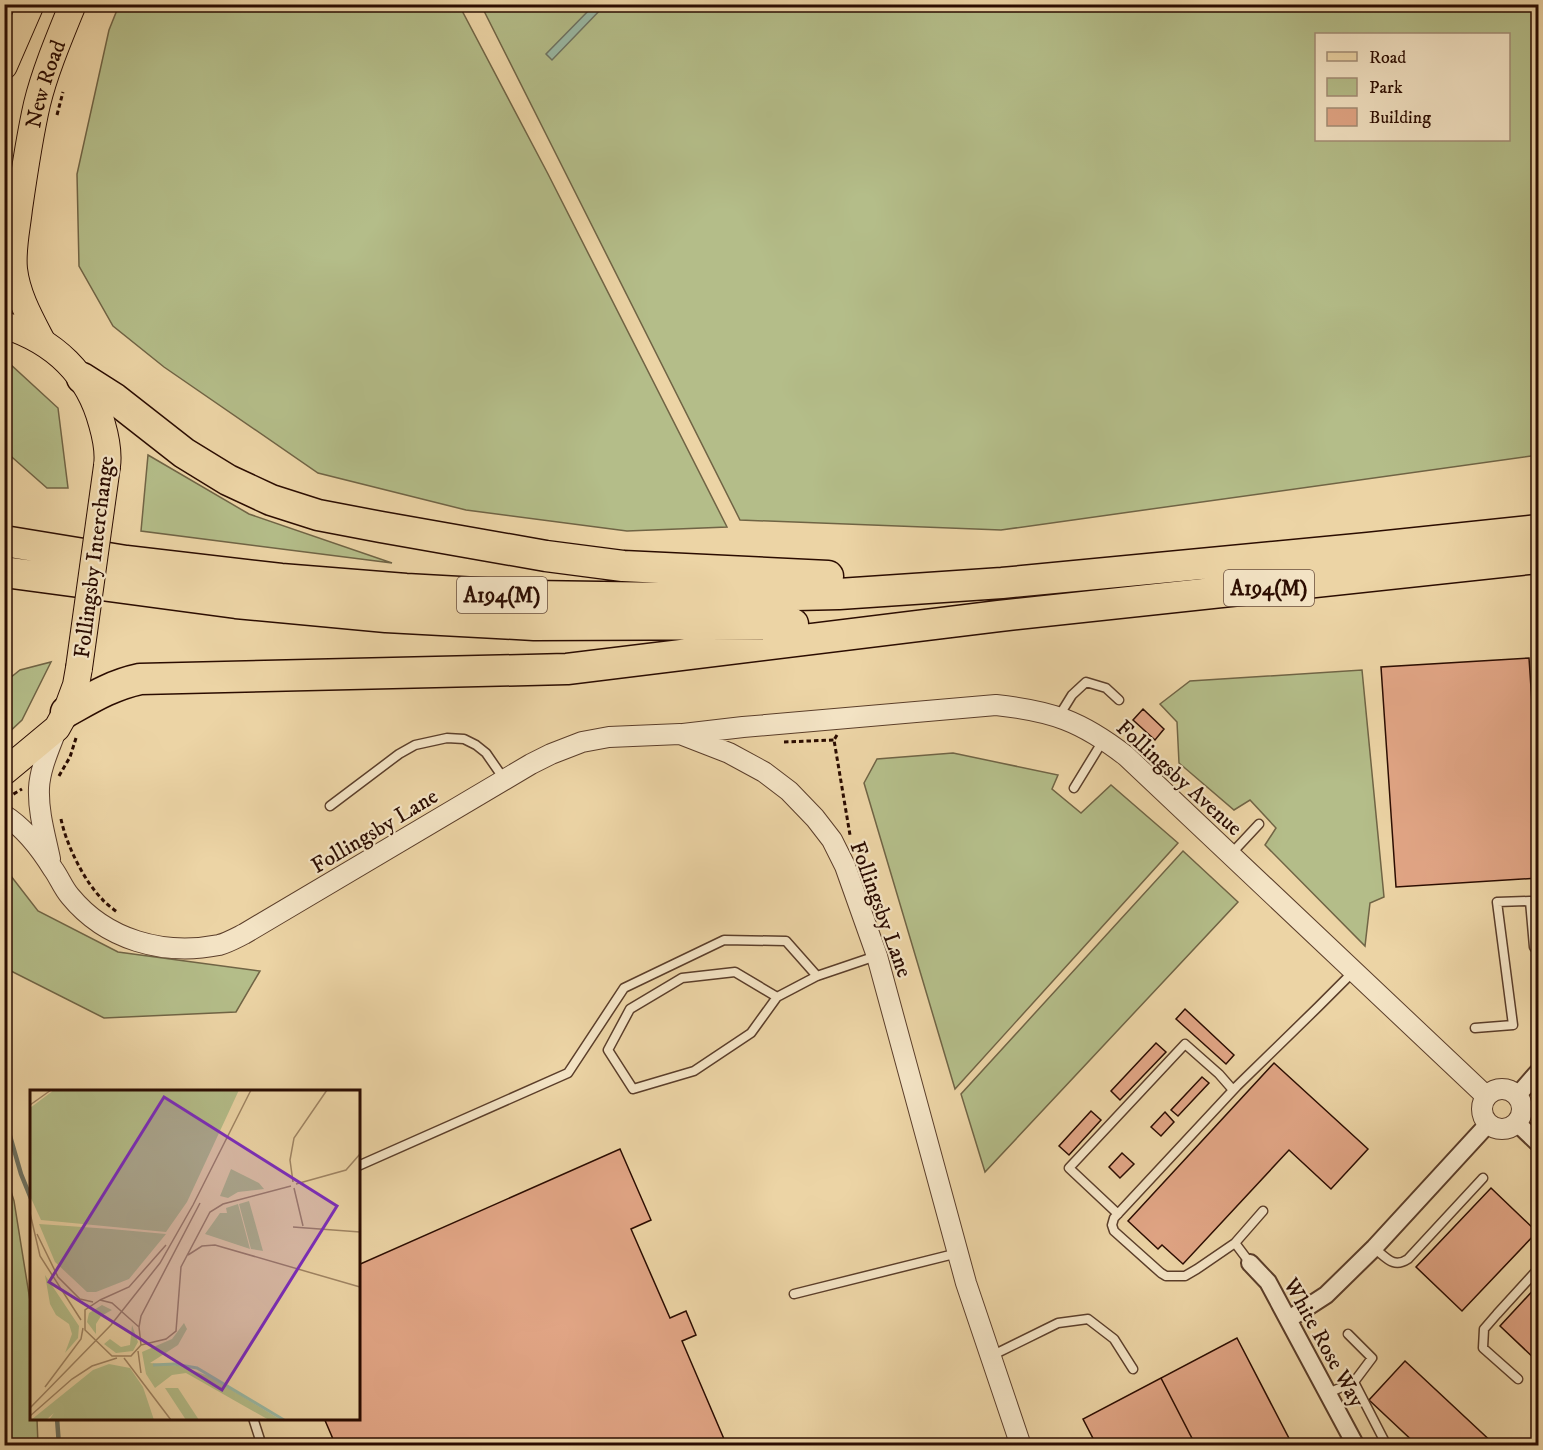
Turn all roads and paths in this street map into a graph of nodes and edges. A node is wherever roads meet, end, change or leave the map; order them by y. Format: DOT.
graph roads {
  1 [pos="31,4"];
  2 [pos="73,4"];
  3 [pos="4,66"];
  4 [pos="65,83"];
  5 [pos="57,115"];
  6 [pos="4,325"];
  7 [pos="42,341"];
  8 [pos="82,378"];
  9 [pos="1539,530"];
  10 [pos="4,541"];
  11 [pos="1539,558"];
  12 [pos="4,572"];
  13 [pos="1002,583"];
  14 [pos="999,616"];
  15 [pos="1119,700"];
  16 [pos="1059,717"];
  17 [pos="67,725"];
  18 [pos="680,734"];
  19 [pos="1104,739"];
  20 [pos="834,740"];
  21 [pos="4,772"];
  22 [pos="59,777"];
  23 [pos="504,780"];
  24 [pos="1074,788"];
  25 [pos="330,806"];
  26 [pos="4,815"];
  27 [pos="60,815"];
  28 [pos="1259,824"];
  29 [pos="850,836"];
  30 [pos="1231,855"];
  31 [pos="52,867"];
  32 [pos="125,919"];
  33 [pos="1539,953"];
  34 [pos="877,956"];
  35 [pos="1354,970"];
  36 [pos="817,976"];
  37 [pos="777,997"];
  38 [pos="1475,1028"];
  39 [pos="1539,1072"];
  40 [pos="1233,1090"];
  41 [pos="1486,1096"];
  42 [pos="1517,1096"];
  43 [pos="1517,1123"];
  44 [pos="1488,1124"];
  45 [pos="1539,1143"];
  46 [pos="360,1165"];
  47 [pos="1483,1178"];
  48 [pos="1263,1211"];
  49 [pos="1118,1214"];
  50 [pos="1235,1243"];
  51 [pos="1374,1248"];
  52 [pos="958,1253"];
  53 [pos="1250,1263"];
  54 [pos="1539,1269"];
  55 [pos="794,1294"];
  56 [pos="1289,1319"];
  57 [pos="1348,1334"];
  58 [pos="990,1356"];
  59 [pos="1133,1369"];
  60 [pos="1518,1379"];
  61 [pos="1354,1382"];
  62 [pos="1328,1393"];
  63 [pos="253,1420"];
  64 [pos="262,1446"];
  65 [pos="1021,1446"];
  66 [pos="1356,1446"];
  67 [pos="1387,1446"];
  1 -- 3 [label="main road, New Road"];
  2 -- 7 [label="main road, New Road"];
  4 -- 5 [label="path"];
  6 -- 7 [label="main road, Follingsby Interchange"];
  7 -- 8 [label="main road, Follingsby Interchange"];
  8 -- 13 [label="highway, A194(M)"];
  8 -- 17 [label="main road, Follingsby Interchange, bridge"];
  9 -- 13 [label="highway, A194(M)"];
  10 -- 13 [label="highway, A194(M)"];
  11 -- 14 [label="highway, A194(M)"];
  12 -- 14 [label="highway, A194(M)"];
  14 -- 17 [label="highway, A194(M)"];
  15 -- 16 [label="lane"];
  16 -- 18 [label="street, Follingsby Avenue"];
  16 -- 19 [label="street, Follingsby Avenue"];
  17 -- 21 [label="main road"];
  17 -- 22 [label="path"];
  17 -- 31 [label="street, Follingsby Lane"];
  18 -- 23 [label="street, Follingsby Lane"];
  18 -- 34 [label="street, Follingsby Lane"];
  19 -- 24 [label="lane"];
  19 -- 30 [label="street, Follingsby Avenue"];
  20 -- 29 [label="path"];
  23 -- 25 [label="lane"];
  23 -- 31 [label="street, Follingsby Lane"];
  26 -- 31 [label="street, Follingsby Lane"];
  27 -- 32 [label="path"];
  28 -- 30 [label="lane"];
  30 -- 35 [label="street, Follingsby Avenue"];
  33 -- 38 [label="lane"];
  34 -- 36 [label="lane"];
  34 -- 52 [label="street, Follingsby Lane"];
  35 -- 40 [label="lane"];
  35 -- 41 [label="street, Follingsby Avenue"];
  36 -- 37 [label="lane"];
  36 -- 46 [label="lane"];
  37 -- 37 [label="lane"];
  39 -- 42 [label="street"];
  40 -- 49 [label="lane"];
  40 -- 49 [label="lane"];
  41 -- 42 [label="street"];
  41 -- 44 [label="street"];
  42 -- 43 [label="street"];
  43 -- 44 [label="street"];
  43 -- 45 [label="street"];
  44 -- 51 [label="street"];
  47 -- 51 [label="lane"];
  48 -- 50 [label="lane"];
  49 -- 50 [label="lane"];
  50 -- 53 [label="lane"];
  51 -- 56 [label="street"];
  52 -- 55 [label="lane"];
  52 -- 58 [label="street, Follingsby Lane"];
  53 -- 56 [label="street, White Rose Way"];
  54 -- 60 [label="lane"];
  56 -- 62 [label="street, White Rose Way"];
  57 -- 61 [label="lane"];
  58 -- 59 [label="lane"];
  58 -- 65 [label="street, Follingsby Lane"];
  61 -- 62 [label="lane"];
  61 -- 67 [label="lane"];
  62 -- 66 [label="street, White Rose Way"];
  63 -- 64 [label="lane"];
}
